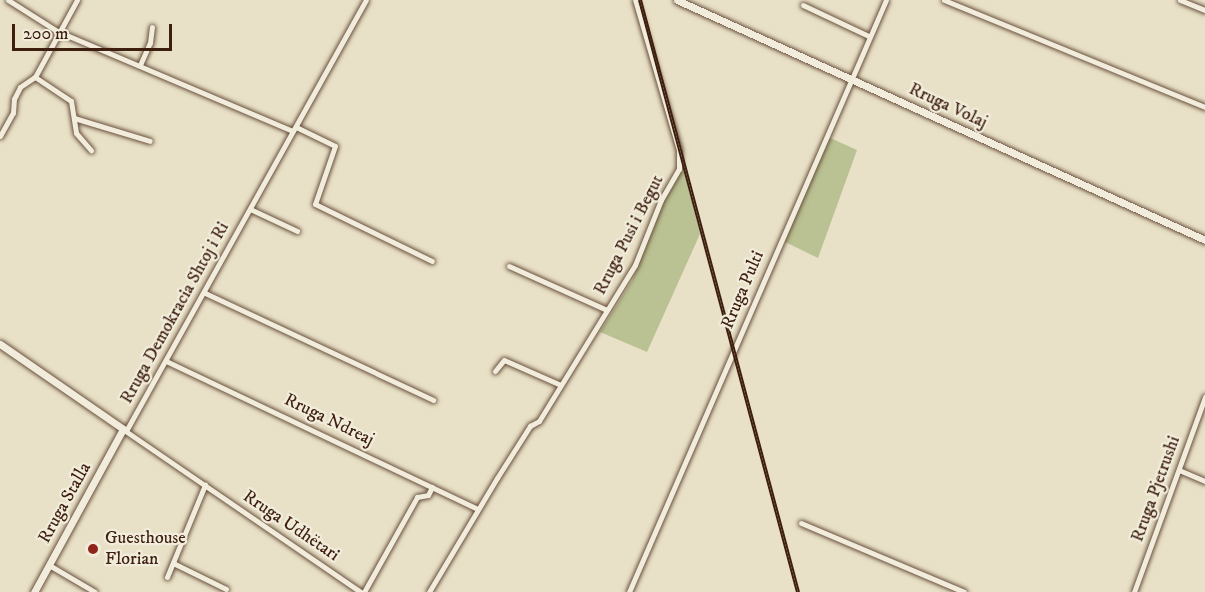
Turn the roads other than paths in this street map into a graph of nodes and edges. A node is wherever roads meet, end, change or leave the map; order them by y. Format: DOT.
graph roads {
  1 [pos="8,0"];
  2 [pos="77,0"];
  3 [pos="366,0"];
  4 [pos="635,0"];
  5 [pos="677,0"];
  6 [pos="886,0"];
  7 [pos="944,0"];
  8 [pos="1180,0"];
  9 [pos="803,5"];
  10 [pos="1205,10"];
  11 [pos="152,27"];
  12 [pos="57,31"];
  13 [pos="869,36"];
  14 [pos="140,65"];
  15 [pos="35,77"];
  16 [pos="849,77"];
  17 [pos="1205,106"];
  18 [pos="74,118"];
  19 [pos="294,129"];
  20 [pos="0,136"];
  21 [pos="150,141"];
  22 [pos="91,150"];
  23 [pos="250,209"];
  24 [pos="297,231"];
  25 [pos="1205,240"];
  26 [pos="432,261"];
  27 [pos="509,266"];
  28 [pos="205,293"];
  29 [pos="607,310"];
  30 [pos="0,344"];
  31 [pos="166,361"];
  32 [pos="495,371"];
  33 [pos="561,385"];
  34 [pos="1205,397"];
  35 [pos="433,400"];
  36 [pos="124,430"];
  37 [pos="1179,470"];
  38 [pos="1205,481"];
  39 [pos="205,485"];
  40 [pos="432,487"];
  41 [pos="478,509"];
  42 [pos="801,523"];
  43 [pos="173,563"];
  44 [pos="49,565"];
  45 [pos="167,578"];
  46 [pos="226,589"];
  47 [pos="34,592"];
  48 [pos="95,592"];
  49 [pos="362,592"];
  50 [pos="429,592"];
  51 [pos="629,592"];
  52 [pos="964,592"];
  53 [pos="1134,592"];
  1 -- 12 [label="street"];
  2 -- 12 [label="street"];
  3 -- 19 [label="street, Rruga Demokracia Shtoj i Ri"];
  4 -- 29 [label="street, Rruga Pusi i Begut"];
  5 -- 16 [label="street, Rruga Volaj"];
  6 -- 13 [label="street, Rruga Pulti"];
  7 -- 17 [label="street"];
  8 -- 10 [label="street"];
  9 -- 13 [label="street"];
  11 -- 14 [label="street"];
  12 -- 14 [label="street"];
  12 -- 15 [label="street"];
  13 -- 16 [label="street, Rruga Pulti"];
  14 -- 19 [label="street"];
  15 -- 18 [label="street"];
  15 -- 20 [label="street"];
  16 -- 25 [label="street, Rruga Volaj"];
  16 -- 51 [label="street, Rruga Pulti"];
  18 -- 21 [label="street"];
  18 -- 22 [label="street"];
  19 -- 23 [label="street, Rruga Demokracia Shtoj i Ri"];
  19 -- 26 [label="street"];
  23 -- 24 [label="street, Rruga Demokracia Shtoj i Ri"];
  23 -- 28 [label="street, Rruga Demokracia Shtoj i Ri"];
  27 -- 29 [label="street, Rruga Pusi i Begut"];
  28 -- 31 [label="street, Rruga Demokracia Shtoj i Ri"];
  28 -- 35 [label="street"];
  29 -- 33 [label="street, Rruga Pusi i Begut"];
  30 -- 36 [label="street"];
  31 -- 36 [label="street, Rruga Demokracia Shtoj i Ri"];
  31 -- 40 [label="street, Rruga Ndreaj"];
  32 -- 33 [label="street"];
  33 -- 41 [label="street, Rruga Pusi i Begut"];
  34 -- 37 [label="street, Rruga Pjetrushi"];
  36 -- 39 [label="street, Rruga Udhëtari"];
  36 -- 44 [label="street, Rruga Stalla"];
  37 -- 38 [label="street"];
  37 -- 53 [label="street, Rruga Pjetrushi"];
  39 -- 43 [label="street"];
  39 -- 49 [label="street, Rruga Udhëtari"];
  40 -- 41 [label="street, Rruga Ndreaj"];
  40 -- 49 [label="street, Rruga Udhëtari"];
  41 -- 50 [label="street, Rruga Pusi i Begut"];
  42 -- 52 [label="street"];
  43 -- 45 [label="street"];
  43 -- 46 [label="street"];
  44 -- 47 [label="street, Rruga Stalla"];
  44 -- 48 [label="street"];
}
